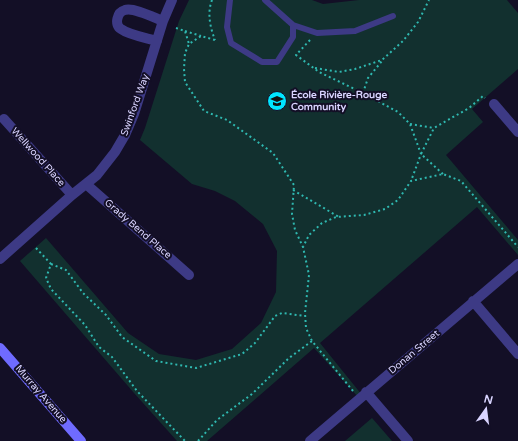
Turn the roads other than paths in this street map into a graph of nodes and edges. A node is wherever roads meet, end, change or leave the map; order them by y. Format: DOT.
graph roads {
  1 [pos="172,0"];
  2 [pos="230,0"];
  3 [pos="265,0"];
  4 [pos="393,16"];
  5 [pos="163,21"];
  6 [pos="293,25"];
  7 [pos="157,41"];
  8 [pos="494,104"];
  9 [pos="4,119"];
  10 [pos="518,132"];
  11 [pos="86,184"];
  12 [pos="72,195"];
  13 [pos="0,259"];
  14 [pos="518,264"];
  15 [pos="189,275"];
  16 [pos="473,301"];
  17 [pos="0,348"];
  18 [pos="518,354"];
  19 [pos="362,396"];
  20 [pos="81,441"];
  21 [pos="310,441"];
  22 [pos="408,441"];
  1 -- 5 [label="street, Swinford Way"];
  2 -- 6 [label="lane"];
  3 -- 6 [label="lane"];
  4 -- 6 [label="lane"];
  5 -- 7 [label="street, Swinford Way"];
  5 -- 7 [label="street"];
  7 -- 11 [label="street, Swinford Way"];
  8 -- 10 [label="street"];
  9 -- 12 [label="street, Wellwood Place"];
  11 -- 12 [label="street, Swinford Way"];
  11 -- 15 [label="street, Grady Bend Place"];
  12 -- 13 [label="street, Swinford Way"];
  14 -- 16 [label="street, Donan Street"];
  16 -- 18 [label="street"];
  16 -- 19 [label="street, Donan Street"];
  17 -- 20 [label="street, Murray Avenue"];
  19 -- 21 [label="street, Donan Street"];
  19 -- 22 [label="street"];
}
